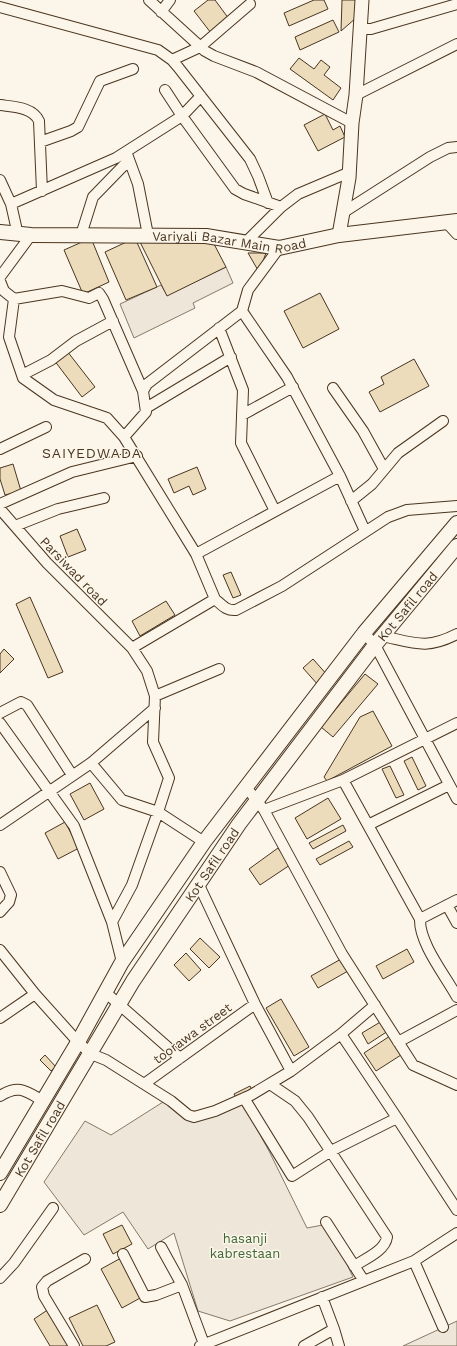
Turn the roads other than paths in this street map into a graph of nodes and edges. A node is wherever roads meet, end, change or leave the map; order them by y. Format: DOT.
graph roads {
  1 [pos="149,0"];
  2 [pos="170,0"];
  3 [pos="362,0"];
  4 [pos="250,4"];
  5 [pos="457,4"];
  6 [pos="0,7"];
  7 [pos="161,12"];
  8 [pos="361,29"];
  9 [pos="457,44"];
  10 [pos="200,47"];
  11 [pos="172,60"];
  12 [pos="133,69"];
  13 [pos="165,90"];
  14 [pos="201,96"];
  15 [pos="356,96"];
  16 [pos="0,105"];
  17 [pos="182,116"];
  18 [pos="352,124"];
  19 [pos="40,142"];
  20 [pos="457,147"];
  21 [pos="128,156"];
  22 [pos="350,172"];
  23 [pos="0,180"];
  24 [pos="42,191"];
  25 [pos="268,202"];
  26 [pos="11,204"];
  27 [pos="281,207"];
  28 [pos="344,212"];
  29 [pos="451,222"];
  30 [pos="0,232"];
  31 [pos="457,234"];
  32 [pos="25,235"];
  33 [pos="81,235"];
  34 [pos="148,235"];
  35 [pos="340,235"];
  36 [pos="246,242"];
  37 [pos="279,248"];
  38 [pos="0,277"];
  39 [pos="0,281"];
  40 [pos="14,299"];
  41 [pos="242,311"];
  42 [pos="113,321"];
  43 [pos="219,328"];
  44 [pos="231,357"];
  45 [pos="22,375"];
  46 [pos="293,387"];
  47 [pos="333,388"];
  48 [pos="143,391"];
  49 [pos="146,408"];
  50 [pos="242,415"];
  51 [pos="443,421"];
  52 [pos="46,427"];
  53 [pos="124,438"];
  54 [pos="0,449"];
  55 [pos="137,456"];
  56 [pos="384,469"];
  57 [pos="340,476"];
  58 [pos="104,498"];
  59 [pos="351,501"];
  60 [pos="0,504"];
  61 [pos="457,506"];
  62 [pos="0,509"];
  63 [pos="275,511"];
  64 [pos="457,522"];
  65 [pos="15,526"];
  66 [pos="365,531"];
  67 [pos="457,546"];
  68 [pos="196,554"];
  69 [pos="215,599"];
  70 [pos="364,633"];
  71 [pos="457,634"];
  72 [pos="378,641"];
  73 [pos="132,648"];
  74 [pos="219,669"];
  75 [pos="155,696"];
  76 [pos="155,708"];
  77 [pos="0,713"];
  78 [pos="0,723"];
  79 [pos="457,723"];
  80 [pos="425,740"];
  81 [pos="91,763"];
  82 [pos="72,775"];
  83 [pos="343,780"];
  84 [pos="449,785"];
  85 [pos="246,787"];
  86 [pos="50,792"];
  87 [pos="457,799"];
  88 [pos="261,806"];
  89 [pos="158,812"];
  90 [pos="0,825"];
  91 [pos="368,825"];
  92 [pos="204,842"];
  93 [pos="0,872"];
  94 [pos="198,883"];
  95 [pos="457,900"];
  96 [pos="447,905"];
  97 [pos="0,912"];
  98 [pos="420,919"];
  99 [pos="112,922"];
  100 [pos="457,923"];
  101 [pos="0,950"];
  102 [pos="122,962"];
  103 [pos="105,992"];
  104 [pos="35,994"];
  105 [pos="457,997"];
  106 [pos="255,1004"];
  107 [pos="119,1005"];
  108 [pos="375,1005"];
  109 [pos="457,1010"];
  110 [pos="0,1018"];
  111 [pos="341,1034"];
  112 [pos="78,1042"];
  113 [pos="398,1042"];
  114 [pos="91,1054"];
  115 [pos="180,1058"];
  116 [pos="291,1071"];
  117 [pos="144,1084"];
  118 [pos="270,1084"];
  119 [pos="457,1085"];
  120 [pos="0,1096"];
  121 [pos="244,1098"];
  122 [pos="43,1102"];
  123 [pos="397,1118"];
  124 [pos="331,1151"];
  125 [pos="0,1173"];
  126 [pos="0,1205"];
  127 [pos="53,1208"];
  128 [pos="457,1210"];
  129 [pos="326,1222"];
  130 [pos="457,1233"];
  131 [pos="161,1247"];
  132 [pos="123,1254"];
  133 [pos="85,1259"];
  134 [pos="414,1261"];
  135 [pos="354,1266"];
  136 [pos="0,1278"];
  137 [pos="364,1281"];
  138 [pos="182,1285"];
  139 [pos="322,1297"];
  140 [pos="443,1327"];
  141 [pos="334,1329"];
  142 [pos="202,1345"];
  143 [pos="74,1346"];
  144 [pos="304,1346"];
  145 [pos="340,1346"];
  1 -- 7 [label="street"];
  2 -- 7 [label="street"];
  3 -- 8 [label="street"];
  4 -- 10 [label="street"];
  5 -- 8 [label="street"];
  6 -- 11 [label="street"];
  7 -- 10 [label="street"];
  8 -- 15 [label="street"];
  9 -- 15 [label="street"];
  10 -- 11 [label="street"];
  10 -- 18 [label="street"];
  11 -- 14 [label="street"];
  12 -- 19 [label="street"];
  13 -- 17 [label="street"];
  14 -- 17 [label="street"];
  14 -- 25 [label="street"];
  15 -- 18 [label="street"];
  16 -- 19 [label="street"];
  17 -- 21 [label="street"];
  17 -- 25 [label="street"];
  18 -- 22 [label="street"];
  19 -- 24 [label="street"];
  20 -- 28 [label="street"];
  21 -- 24 [label="street"];
  21 -- 33 [label="street"];
  21 -- 34 [label="street"];
  22 -- 27 [label="street"];
  22 -- 28 [label="street"];
  23 -- 26 [label="street"];
  24 -- 26 [label="street"];
  25 -- 27 [label="street"];
  26 -- 32 [label="street"];
  27 -- 36 [label="street"];
  28 -- 35 [label="street"];
  29 -- 31 [label="street"];
  29 -- 35 [label="main road, Variyali Bazar Main Road"];
  30 -- 32 [label="main road, Variyali Bazar Main Road"];
  32 -- 33 [label="main road, Variyali Bazar Main Road"];
  32 -- 38 [label="street"];
  33 -- 34 [label="main road, Variyali Bazar Main Road"];
  34 -- 36 [label="main road, Variyali Bazar Main Road"];
  35 -- 37 [label="main road, Variyali Bazar Main Road"];
  36 -- 37 [label="main road, Variyali Bazar Main Road"];
  37 -- 41 [label="street"];
  39 -- 40 [label="street"];
  40 -- 42 [label="street"];
  40 -- 45 [label="street"];
  41 -- 43 [label="street"];
  41 -- 46 [label="street"];
  42 -- 45 [label="street"];
  42 -- 48 [label="street"];
  43 -- 44 [label="street"];
  43 -- 48 [label="street"];
  44 -- 49 [label="street"];
  44 -- 50 [label="street"];
  45 -- 53 [label="street"];
  46 -- 50 [label="street"];
  46 -- 57 [label="street"];
  47 -- 56 [label="street"];
  48 -- 49 [label="street"];
  49 -- 53 [label="street"];
  50 -- 63 [label="street"];
  51 -- 56 [label="street"];
  52 -- 54 [label="street"];
  53 -- 55 [label="street"];
  55 -- 60 [label="street"];
  55 -- 68 [label="street"];
  56 -- 59 [label="street"];
  57 -- 59 [label="street"];
  57 -- 63 [label="street"];
  58 -- 65 [label="street"];
  59 -- 66 [label="street"];
  61 -- 66 [label="street"];
  62 -- 65 [label="street, Parsiwad road"];
  63 -- 68 [label="street"];
  64 -- 70 [label="main road, Kot Safil road"];
  65 -- 73 [label="street, Parsiwad road"];
  66 -- 69 [label="street"];
  67 -- 72 [label="main road, Kot Safil road"];
  68 -- 69 [label="street"];
  69 -- 73 [label="street"];
  70 -- 72 [label="street"];
  70 -- 85 [label="main road, Kot Safil road"];
  71 -- 72 [label="street"];
  72 -- 80 [label="street"];
  72 -- 88 [label="main road, Kot Safil road"];
  73 -- 75 [label="street, Parsiwad road"];
  74 -- 75 [label="street"];
  75 -- 76 [label="street, Parsiwad road"];
  76 -- 81 [label="street"];
  76 -- 89 [label="street, Parsiwad road"];
  77 -- 82 [label="street"];
  78 -- 86 [label="street"];
  79 -- 80 [label="street"];
  80 -- 83 [label="street"];
  80 -- 84 [label="street"];
  81 -- 82 [label="street"];
  81 -- 89 [label="street"];
  82 -- 86 [label="street"];
  83 -- 88 [label="street"];
  83 -- 91 [label="street"];
  84 -- 87 [label="street"];
  84 -- 91 [label="street"];
  85 -- 88 [label="street"];
  85 -- 92 [label="main road, Kot Safil road"];
  86 -- 90 [label="street"];
  86 -- 99 [label="street"];
  88 -- 94 [label="main road, Kot Safil road"];
  88 -- 108 [label="street"];
  89 -- 92 [label="street"];
  89 -- 99 [label="street, Parsiwad road"];
  91 -- 98 [label="street"];
  92 -- 102 [label="main road, Kot Safil road"];
  93 -- 97 [label="street"];
  94 -- 106 [label="street"];
  94 -- 107 [label="main road, Kot Safil road"];
  95 -- 96 [label="street"];
  96 -- 98 [label="street"];
  96 -- 100 [label="street"];
  98 -- 105 [label="street"];
  99 -- 102 [label="street"];
  101 -- 104 [label="street"];
  102 -- 103 [label="main road, Kot Safil road"];
  103 -- 107 [label="street"];
  103 -- 112 [label="main road, Kot Safil road"];
  104 -- 110 [label="street"];
  104 -- 112 [label="street"];
  106 -- 115 [label="street, toorawa street"];
  106 -- 116 [label="street"];
  107 -- 114 [label="main road, Kot Safil road"];
  107 -- 115 [label="street"];
  108 -- 111 [label="street"];
  108 -- 113 [label="street"];
  109 -- 113 [label="street"];
  111 -- 116 [label="street"];
  111 -- 123 [label="street"];
  112 -- 114 [label="street"];
  112 -- 122 [label="main road, Kot Safil road"];
  113 -- 119 [label="street"];
  114 -- 117 [label="street"];
  114 -- 126 [label="main road, Kot Safil road"];
  115 -- 117 [label="street, toorawa street"];
  116 -- 118 [label="street"];
  117 -- 121 [label="street"];
  118 -- 121 [label="street"];
  118 -- 124 [label="street"];
  120 -- 122 [label="street"];
  121 -- 124 [label="street"];
  122 -- 125 [label="main road, Kot Safil road"];
  123 -- 124 [label="street"];
  123 -- 128 [label="street"];
  124 -- 135 [label="street"];
  127 -- 136 [label="street"];
  129 -- 135 [label="street"];
  130 -- 134 [label="street"];
  131 -- 138 [label="street"];
  132 -- 138 [label="street"];
  133 -- 143 [label="street"];
  134 -- 137 [label="street"];
  134 -- 140 [label="street"];
  135 -- 137 [label="street"];
  137 -- 139 [label="street"];
  138 -- 142 [label="street"];
  139 -- 141 [label="street"];
  139 -- 142 [label="street"];
  141 -- 144 [label="street"];
  141 -- 145 [label="street"];
}
